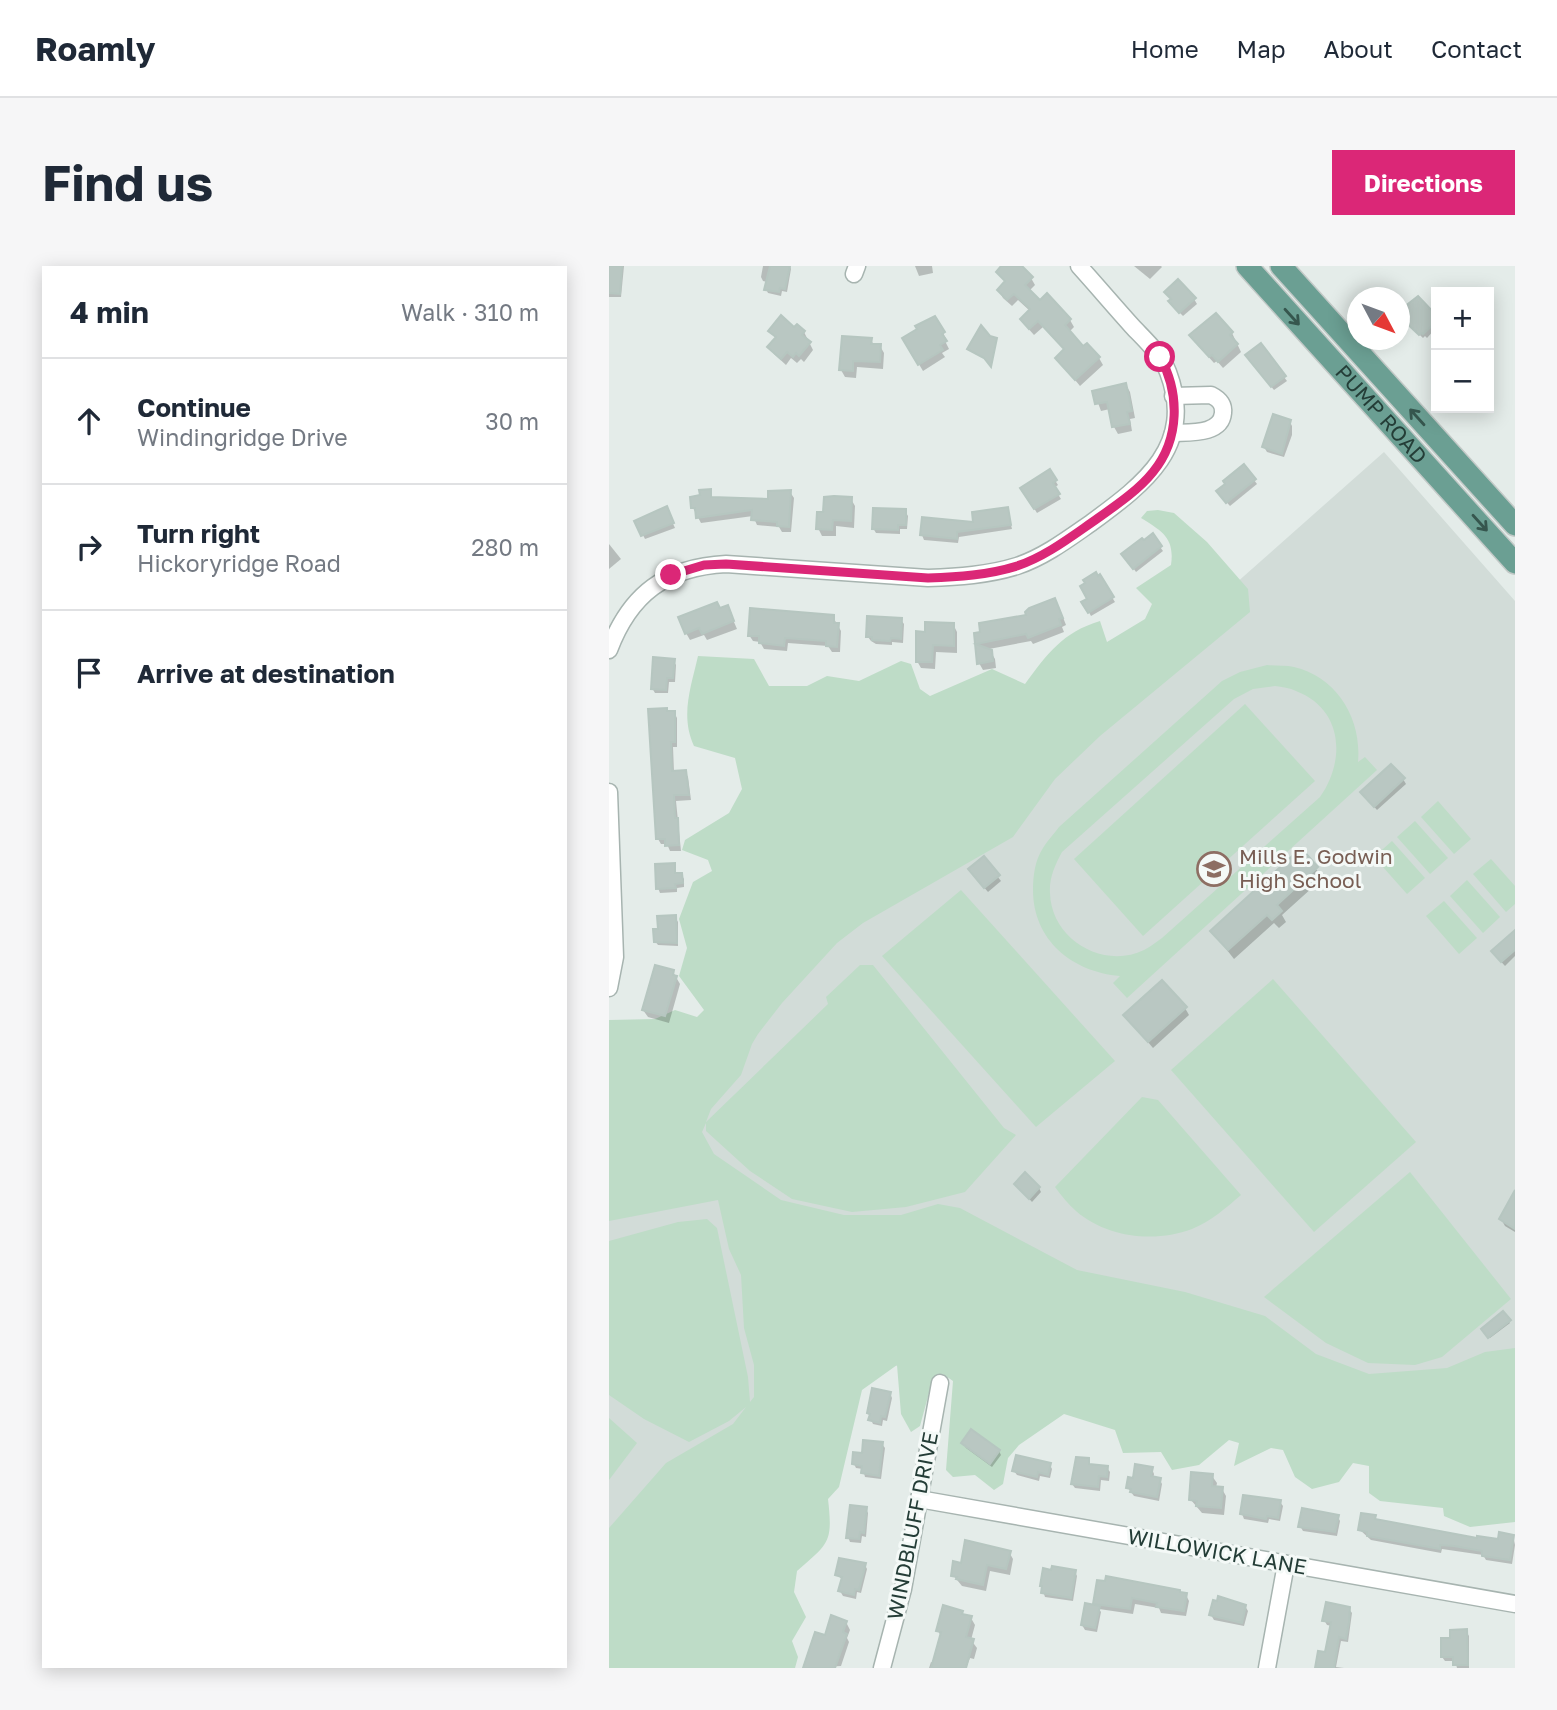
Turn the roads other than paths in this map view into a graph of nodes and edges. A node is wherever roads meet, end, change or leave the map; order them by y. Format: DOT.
graph roads {
  1 [pos="1079,266"];
  2 [pos="1247,266"];
  3 [pos="1281,266"];
  4 [pos="1173,396"];
  5 [pos="1173,433"];
  6 [pos="1515,525"];
  7 [pos="1515,562"];
  8 [pos="609,650"];
  9 [pos="609,792"];
  10 [pos="609,988"];
  11 [pos="940,1383"];
  12 [pos="919,1499"];
  13 [pos="1286,1564"];
  14 [pos="1515,1604"];
  15 [pos="881,1668"];
  16 [pos="1267,1668"];
  1 -- 4 [label="street"];
  2 -- 7 [label="main road, PUMP ROAD, one-way"];
  6 -- 3 [label="main road, PUMP ROAD, one-way"];
  4 -- 5 [label="street"];
  4 -- 5 [label="street"];
  5 -- 8 [label="street"];
  9 -- 10 [label="street"];
  11 -- 12 [label="street, WINDBLUFF DRIVE"];
  12 -- 13 [label="street, WILLOWICK LANE"];
  12 -- 15 [label="street, WINDBLUFF DRIVE"];
  13 -- 14 [label="street, WILLOWICK LANE"];
  13 -- 16 [label="street"];
}
